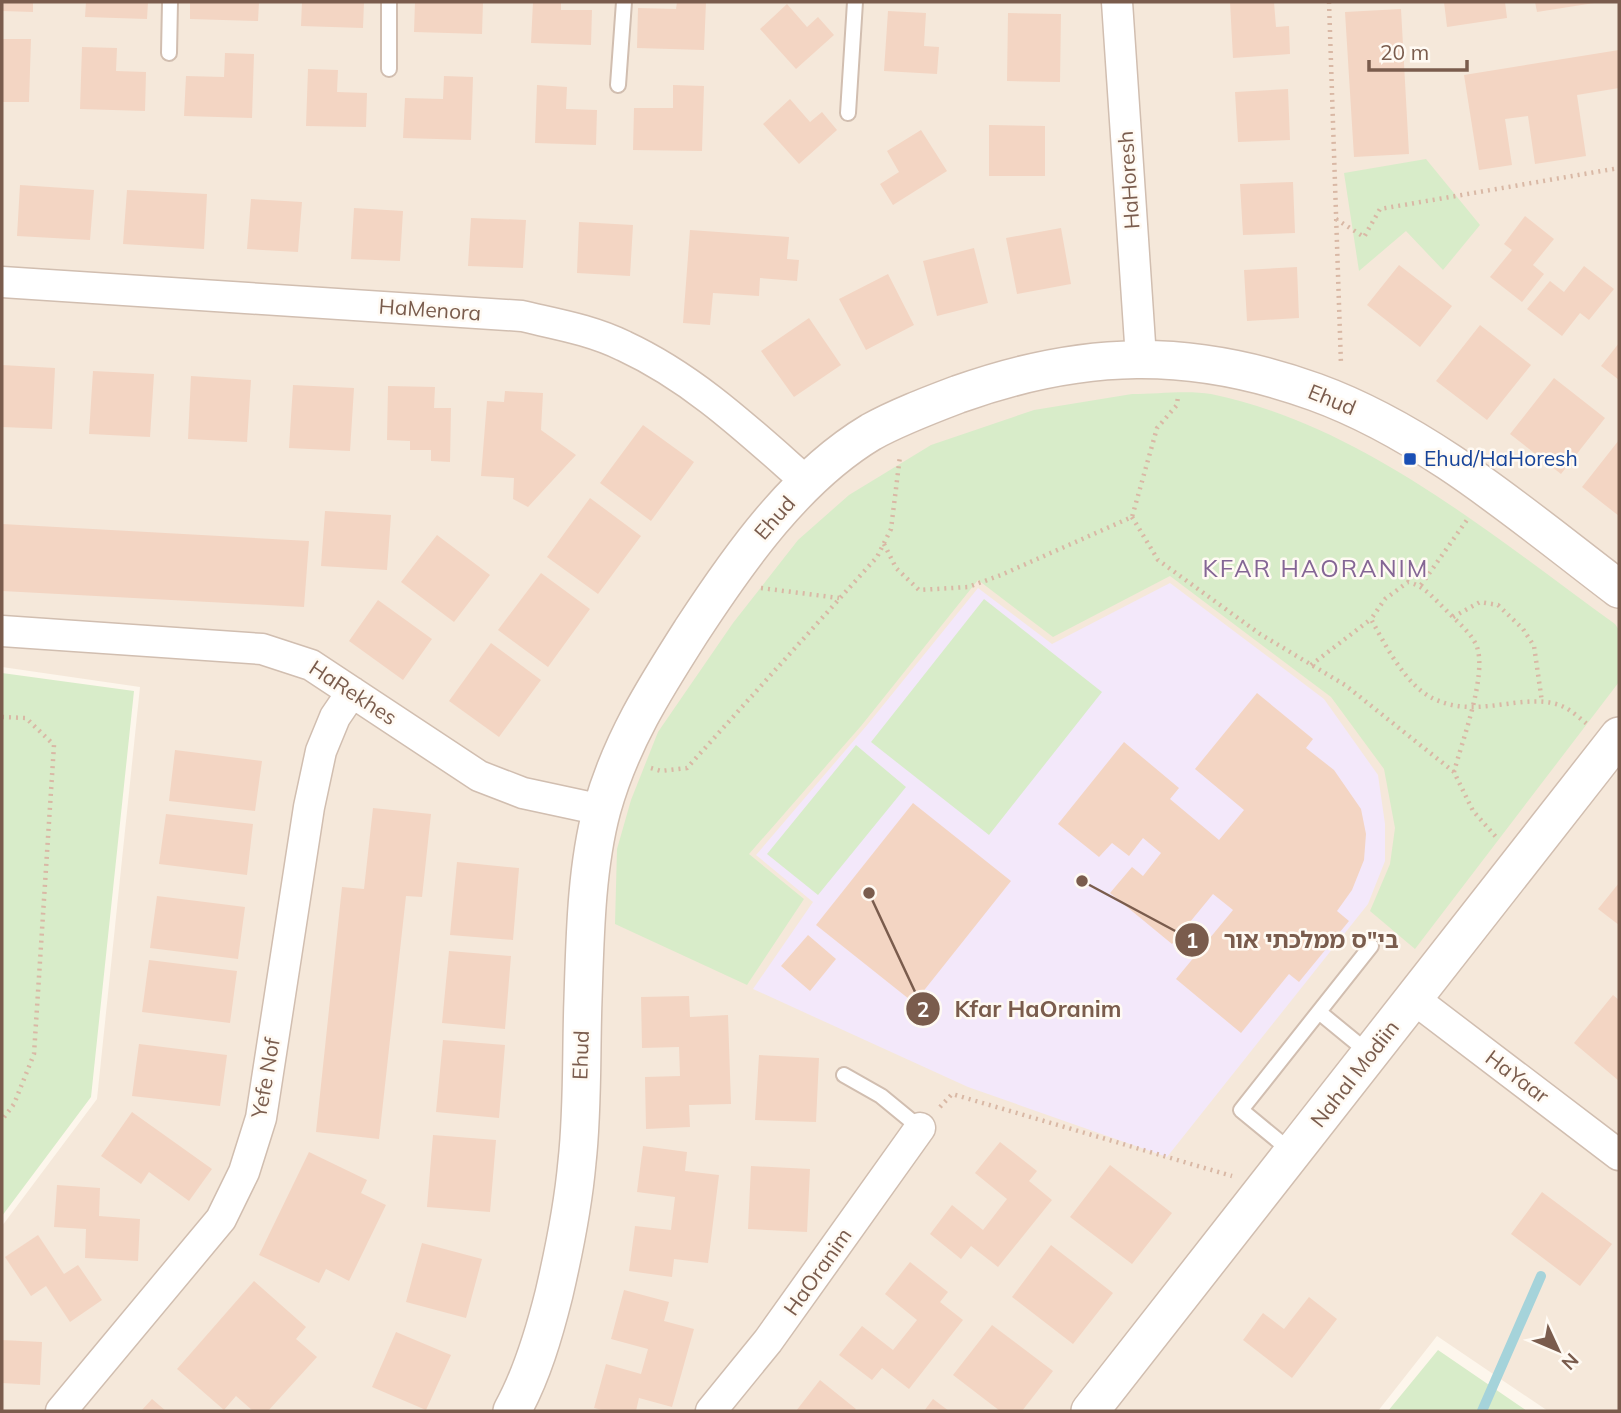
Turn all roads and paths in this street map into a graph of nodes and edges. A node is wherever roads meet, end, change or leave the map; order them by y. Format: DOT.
graph roads {
  1 [pos="170,2"];
  2 [pos="388,2"];
  3 [pos="624,2"];
  4 [pos="855,2"];
  5 [pos="1117,2"];
  6 [pos="1329,2"];
  7 [pos="169,53"];
  8 [pos="389,69"];
  9 [pos="618,85"];
  10 [pos="848,113"];
  11 [pos="1619,168"];
  12 [pos="1336,218"];
  13 [pos="2,282"];
  14 [pos="1141,358"];
  15 [pos="1183,361"];
  16 [pos="1342,404"];
  17 [pos="905,417"];
  18 [pos="808,482"];
  19 [pos="1488,490"];
  20 [pos="1132,517"];
  21 [pos="884,544"];
  22 [pos="723,582"];
  23 [pos="1421,585"];
  24 [pos="1619,589"];
  25 [pos="840,598"];
  26 [pos="1453,617"];
  27 [pos="1371,619"];
  28 [pos="2,631"];
  29 [pos="1311,665"];
  30 [pos="352,692"];
  31 [pos="1542,702"];
  32 [pos="1472,708"];
  33 [pos="2,717"];
  34 [pos="1616,740"];
  35 [pos="621,757"];
  36 [pos="1454,772"];
  37 [pos="602,810"];
  38 [pos="1520,863"];
  39 [pos="1371,946"];
  40 [pos="1414,999"];
  41 [pos="1319,1012"];
  42 [pos="1370,1054"];
  43 [pos="845,1075"];
  44 [pos="2,1120"];
  45 [pos="920,1128"];
  46 [pos="1293,1152"];
  47 [pos="1619,1156"];
  48 [pos="1267,1186"];
  49 [pos="61,1411"];
  50 [pos="512,1411"];
  51 [pos="711,1411"];
  52 [pos="1090,1411"];
  1 -- 7 [label="lane"];
  2 -- 8 [label="lane"];
  3 -- 9 [label="lane"];
  4 -- 10 [label="lane"];
  5 -- 14 [label="street, HaHoresh"];
  6 -- 12 [label="path"];
  11 -- 12 [label="path"];
  12 -- 16 [label="path"];
  13 -- 18 [label="street, HaMenora"];
  14 -- 15 [label="street, Ehud"];
  14 -- 17 [label="street, Ehud"];
  15 -- 16 [label="street, Ehud"];
  15 -- 20 [label="path"];
  16 -- 19 [label="street, Ehud"];
  17 -- 18 [label="street, Ehud"];
  17 -- 21 [label="path"];
  18 -- 22 [label="street, Ehud"];
  19 -- 23 [label="path"];
  19 -- 24 [label="street, Ehud"];
  20 -- 21 [label="path"];
  20 -- 29 [label="path"];
  21 -- 25 [label="path"];
  22 -- 25 [label="path"];
  22 -- 35 [label="street, Ehud"];
  23 -- 26 [label="path"];
  23 -- 27 [label="path"];
  25 -- 35 [label="path"];
  26 -- 31 [label="path"];
  26 -- 32 [label="path"];
  27 -- 29 [label="path"];
  27 -- 32 [label="path"];
  28 -- 30 [label="street, HaRekhes"];
  29 -- 36 [label="path"];
  30 -- 37 [label="street, HaRekhes"];
  30 -- 49 [label="street, Yefe Nof"];
  31 -- 32 [label="path"];
  31 -- 34 [label="path"];
  32 -- 36 [label="path"];
  33 -- 44 [label="path"];
  34 -- 38 [label="street, Nahal Modiin"];
  35 -- 37 [label="street, Ehud"];
  36 -- 38 [label="path"];
  37 -- 50 [label="street, Ehud"];
  38 -- 40 [label="street, Nahal Modiin"];
  39 -- 41 [label="lane"];
  40 -- 42 [label="street, Nahal Modiin"];
  40 -- 47 [label="street, HaYaar"];
  41 -- 42 [label="lane"];
  41 -- 46 [label="lane"];
  42 -- 46 [label="street, Nahal Modiin"];
  43 -- 45 [label="lane"];
  45 -- 48 [label="path"];
  45 -- 51 [label="street, HaOranim"];
  46 -- 48 [label="street, Nahal Modiin"];
  48 -- 52 [label="street, Nahal Modiin"];
}
